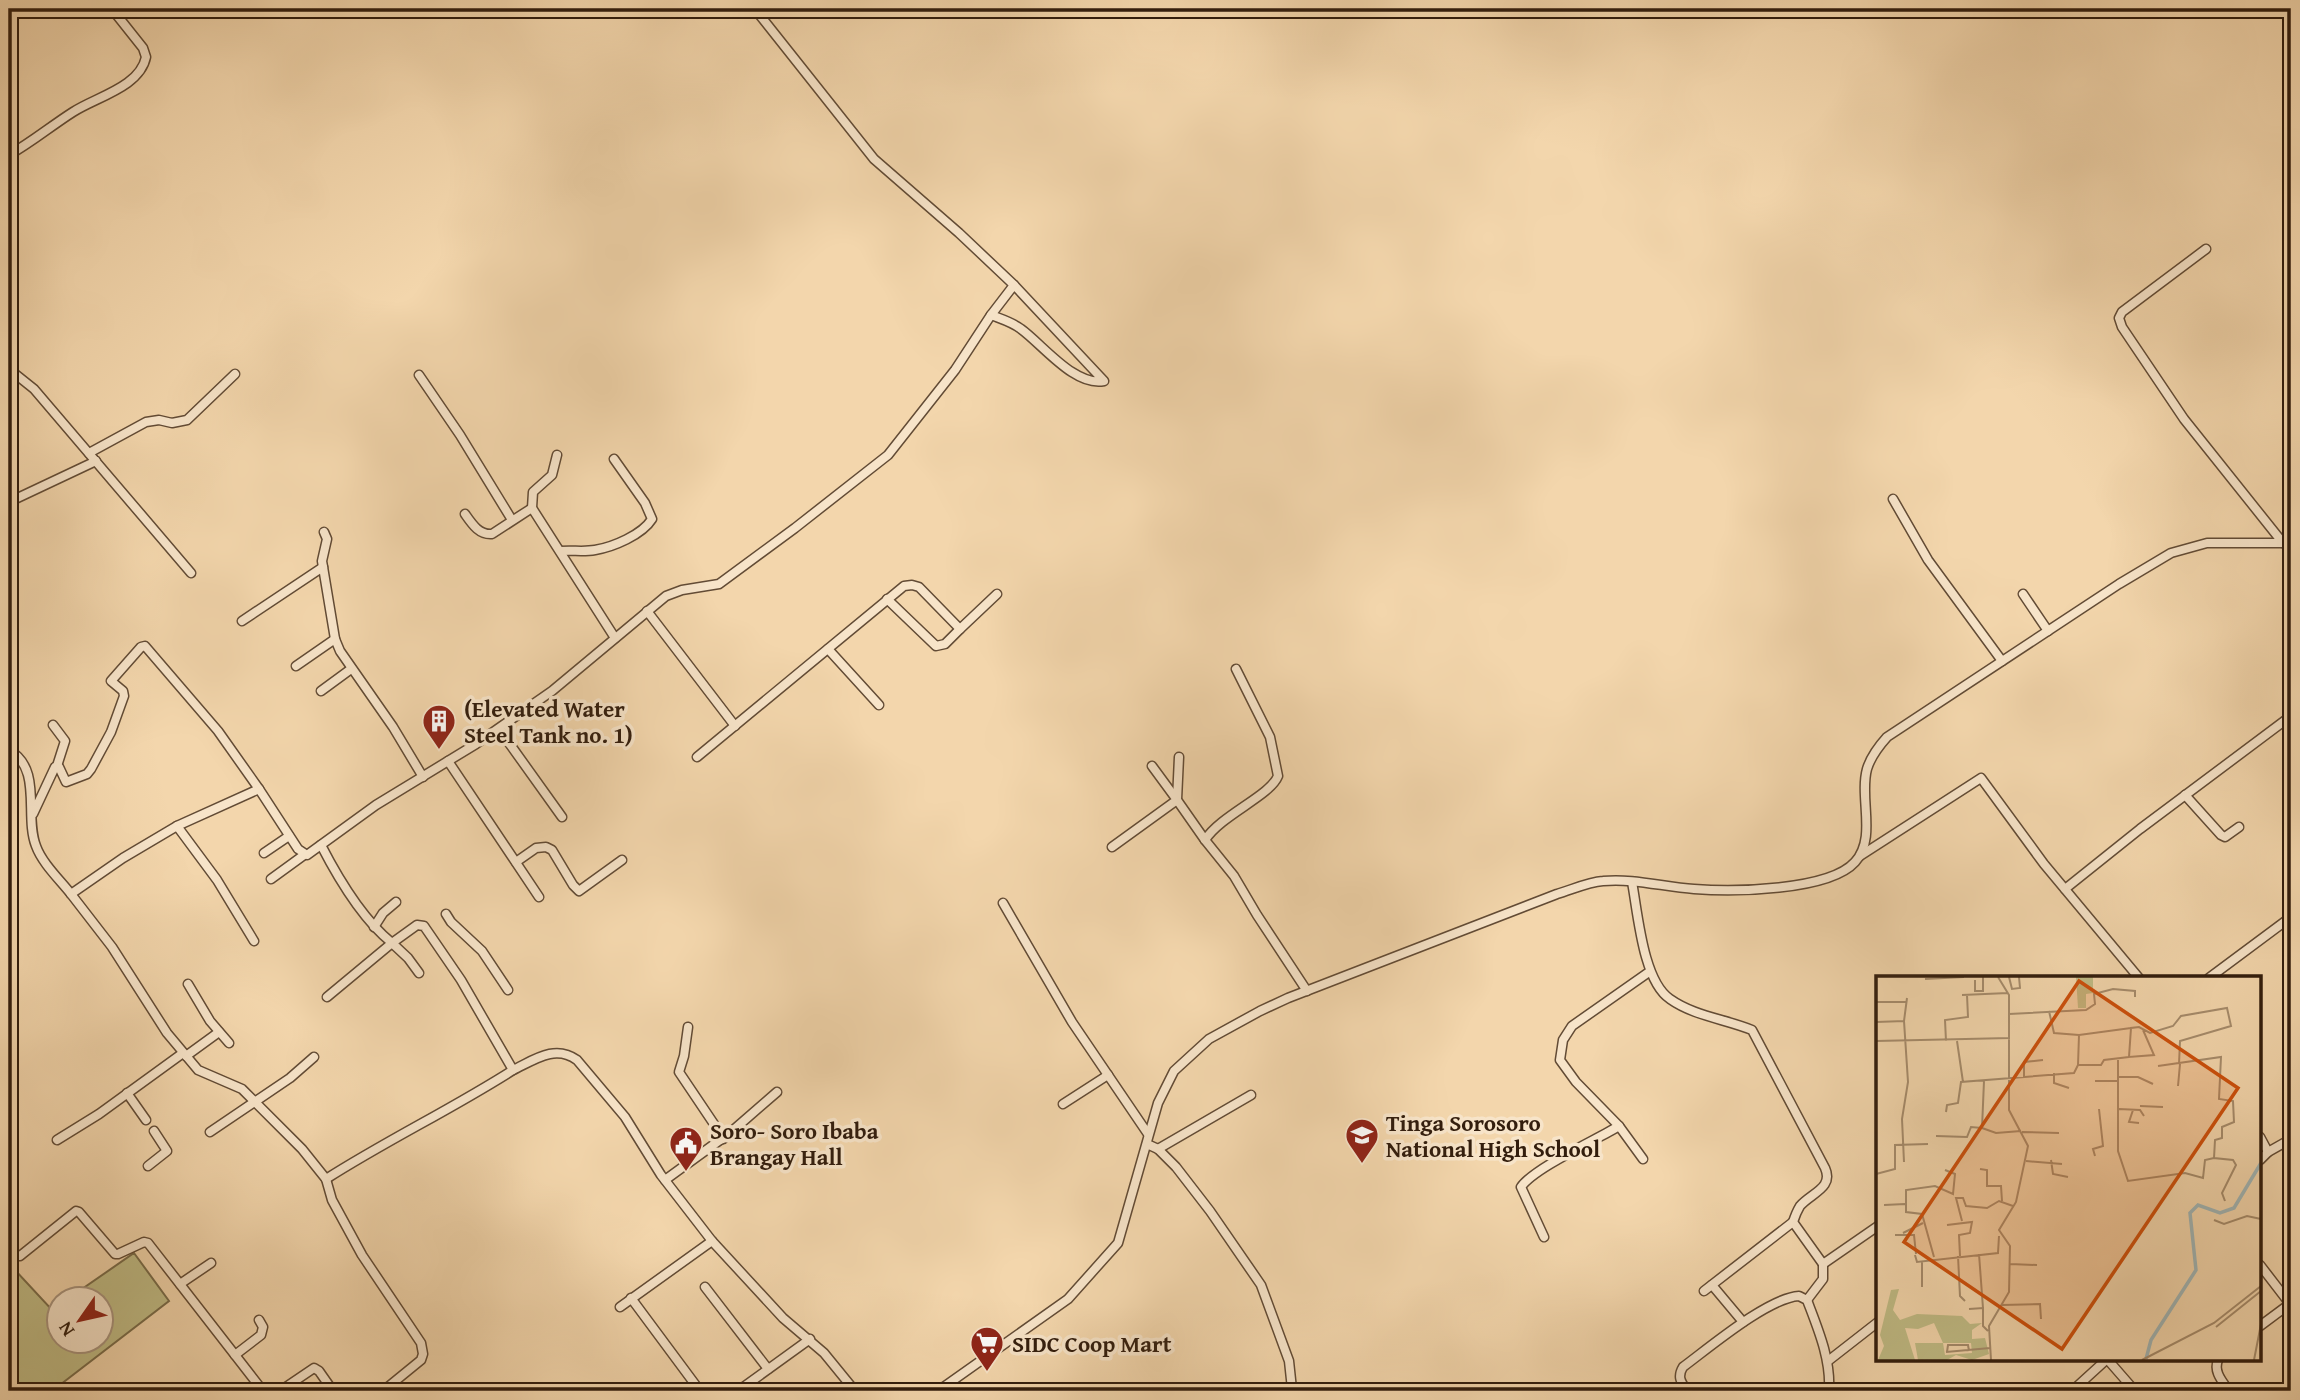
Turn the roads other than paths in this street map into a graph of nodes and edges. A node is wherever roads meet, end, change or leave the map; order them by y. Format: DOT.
graph roads {
  1 [pos="112,9"];
  2 [pos="755,9"];
  3 [pos="9,155"];
  4 [pos="2206,249"];
  5 [pos="1014,285"];
  6 [pos="991,314"];
  7 [pos="9,369"];
  8 [pos="235,374"];
  9 [pos="419,375"];
  10 [pos="89,453"];
  11 [pos="557,455"];
  12 [pos="614,458"];
  13 [pos="96,461"];
  14 [pos="1893,499"];
  15 [pos="9,502"];
  16 [pos="532,508"];
  17 [pos="465,514"];
  18 [pos="512,520"];
  19 [pos="324,532"];
  20 [pos="2287,543"];
  21 [pos="561,551"];
  22 [pos="323,567"];
  23 [pos="191,573"];
  24 [pos="997,594"];
  25 [pos="2024,594"];
  26 [pos="887,599"];
  27 [pos="647,611"];
  28 [pos="242,621"];
  29 [pos="960,629"];
  30 [pos="2048,631"];
  31 [pos="615,638"];
  32 [pos="335,639"];
  33 [pos="828,649"];
  34 [pos="2002,662"];
  35 [pos="296,666"];
  36 [pos="351,669"];
  37 [pos="1236,669"];
  38 [pos="321,691"];
  39 [pos="878,705"];
  40 [pos="2291,716"];
  41 [pos="53,725"];
  42 [pos="735,726"];
  43 [pos="499,729"];
  44 [pos="9,750"];
  45 [pos="697,757"];
  46 [pos="1179,757"];
  47 [pos="448,761"];
  48 [pos="57,766"];
  49 [pos="1152,766"];
  50 [pos="423,777"];
  51 [pos="259,789"];
  52 [pos="2186,795"];
  53 [pos="1177,800"];
  54 [pos="33,814"];
  55 [pos="562,817"];
  56 [pos="177,826"];
  57 [pos="2239,827"];
  58 [pos="289,836"];
  59 [pos="1205,840"];
  60 [pos="321,845"];
  61 [pos="1112,847"];
  62 [pos="264,853"];
  63 [pos="304,855"];
  64 [pos="1860,856"];
  65 [pos="622,860"];
  66 [pos="516,862"];
  67 [pos="271,879"];
  68 [pos="1632,883"];
  69 [pos="2065,889"];
  70 [pos="71,894"];
  71 [pos="539,897"];
  72 [pos="396,902"];
  73 [pos="1003,903"];
  74 [pos="446,914"];
  75 [pos="2291,917"];
  76 [pos="374,927"];
  77 [pos="254,941"];
  78 [pos="392,943"];
  79 [pos="1649,972"];
  80 [pos="419,973"];
  81 [pos="2137,976"];
  82 [pos="2212,976"];
  83 [pos="188,984"];
  84 [pos="508,990"];
  85 [pos="1307,991"];
  86 [pos="327,997"];
  87 [pos="688,1027"];
  88 [pos="219,1032"];
  89 [pos="229,1043"];
  90 [pos="185,1054"];
  91 [pos="314,1057"];
  92 [pos="513,1070"];
  93 [pos="1108,1075"];
  94 [pos="777,1092"];
  95 [pos="127,1093"];
  96 [pos="1251,1095"];
  97 [pos="256,1102"];
  98 [pos="1063,1104"];
  99 [pos="146,1120"];
  100 [pos="1619,1126"];
  101 [pos="154,1132"];
  102 [pos="210,1132"];
  103 [pos="1148,1139"];
  104 [pos="2291,1139"];
  105 [pos="57,1140"];
  106 [pos="720,1140"];
  107 [pos="2262,1141"];
  108 [pos="1158,1149"];
  109 [pos="2268,1152"];
  110 [pos="2262,1158"];
  111 [pos="1643,1159"];
  112 [pos="148,1166"];
  113 [pos="326,1180"];
  114 [pos="665,1180"];
  115 [pos="1793,1222"];
  116 [pos="1876,1227"];
  117 [pos="1544,1237"];
  118 [pos="712,1241"];
  119 [pos="9,1250"];
  120 [pos="211,1263"];
  121 [pos="1823,1264"];
  122 [pos="2262,1268"];
  123 [pos="180,1284"];
  124 [pos="705,1287"];
  125 [pos="631,1298"];
  126 [pos="1807,1300"];
  127 [pos="2290,1303"];
  128 [pos="620,1307"];
  129 [pos="259,1320"];
  130 [pos="1743,1322"];
  131 [pos="1876,1324"];
  132 [pos="2262,1324"];
  133 [pos="810,1339"];
  134 [pos="234,1355"];
  135 [pos="1828,1361"];
  136 [pos="2105,1362"];
  137 [pos="2109,1362"];
  138 [pos="2217,1362"];
  139 [pos="768,1369"];
  140 [pos="1290,1390"];
  141 [pos="263,1391"];
  142 [pos="280,1391"];
  143 [pos="333,1391"];
  144 [pos="383,1391"];
  145 [pos="700,1391"];
  146 [pos="738,1391"];
  147 [pos="855,1391"];
  148 [pos="938,1391"];
  149 [pos="1687,1391"];
  150 [pos="1829,1391"];
  151 [pos="2072,1391"];
  152 [pos="2135,1391"];
  153 [pos="2230,1391"];
  1 -- 3 [label="street"];
  2 -- 5 [label="street"];
  4 -- 20 [label="street"];
  5 -- 6 [label="street"];
  5 -- 6 [label="street"];
  6 -- 27 [label="street"];
  7 -- 10 [label="street"];
  8 -- 10 [label="street"];
  9 -- 18 [label="street"];
  10 -- 13 [label="street"];
  11 -- 16 [label="street"];
  12 -- 21 [label="street"];
  13 -- 15 [label="street"];
  13 -- 23 [label="street"];
  14 -- 34 [label="street"];
  16 -- 18 [label="street"];
  16 -- 21 [label="street"];
  17 -- 18 [label="street"];
  19 -- 22 [label="street"];
  20 -- 30 [label="street"];
  21 -- 31 [label="street"];
  22 -- 28 [label="street"];
  22 -- 32 [label="street"];
  24 -- 29 [label="street"];
  25 -- 30 [label="street"];
  26 -- 29 [label="street"];
  26 -- 29 [label="street"];
  26 -- 33 [label="street"];
  27 -- 31 [label="street"];
  27 -- 42 [label="street"];
  30 -- 34 [label="street"];
  31 -- 43 [label="street"];
  32 -- 35 [label="street"];
  32 -- 36 [label="street"];
  33 -- 39 [label="street"];
  33 -- 42 [label="street"];
  34 -- 64 [label="street"];
  36 -- 38 [label="street"];
  36 -- 50 [label="street"];
  37 -- 59 [label="street"];
  40 -- 52 [label="street"];
  41 -- 48 [label="street"];
  42 -- 45 [label="street"];
  43 -- 47 [label="street"];
  43 -- 55 [label="street"];
  44 -- 54 [label="street"];
  46 -- 53 [label="street"];
  47 -- 50 [label="street"];
  47 -- 66 [label="street"];
  48 -- 51 [label="street"];
  48 -- 54 [label="street"];
  49 -- 53 [label="street"];
  50 -- 60 [label="street"];
  51 -- 56 [label="street"];
  51 -- 58 [label="street"];
  52 -- 57 [label="street"];
  52 -- 69 [label="street"];
  53 -- 59 [label="street"];
  53 -- 61 [label="street"];
  54 -- 70 [label="street"];
  56 -- 70 [label="street"];
  56 -- 77 [label="street"];
  58 -- 62 [label="street"];
  58 -- 63 [label="street"];
  59 -- 85 [label="street"];
  60 -- 63 [label="street"];
  60 -- 76 [label="street"];
  63 -- 67 [label="street"];
  64 -- 68 [label="street"];
  64 -- 69 [label="street"];
  65 -- 66 [label="street"];
  66 -- 71 [label="street"];
  68 -- 79 [label="street"];
  68 -- 85 [label="street"];
  69 -- 81 [label="street"];
  70 -- 90 [label="street"];
  72 -- 76 [label="street"];
  73 -- 93 [label="street"];
  74 -- 84 [label="street"];
  75 -- 82 [label="street"];
  76 -- 78 [label="street"];
  78 -- 80 [label="street"];
  78 -- 86 [label="street"];
  78 -- 92 [label="street"];
  79 -- 100 [label="street"];
  79 -- 115 [label="street"];
  83 -- 88 [label="street"];
  85 -- 103 [label="street"];
  87 -- 106 [label="street"];
  88 -- 89 [label="street"];
  88 -- 90 [label="street"];
  90 -- 95 [label="street"];
  90 -- 97 [label="street"];
  91 -- 97 [label="street"];
  92 -- 113 [label="street"];
  92 -- 114 [label="street"];
  93 -- 98 [label="street"];
  93 -- 103 [label="street"];
  94 -- 106 [label="street"];
  95 -- 99 [label="street"];
  95 -- 105 [label="street"];
  96 -- 108 [label="street"];
  97 -- 102 [label="street"];
  97 -- 113 [label="street"];
  100 -- 111 [label="street"];
  100 -- 117 [label="street"];
  101 -- 112 [label="street"];
  103 -- 108 [label="street"];
  103 -- 148 [label="street"];
  104 -- 109 [label="street"];
  106 -- 114 [label="street"];
  107 -- 109 [label="street"];
  108 -- 140 [label="street"];
  109 -- 110 [label="street"];
  113 -- 144 [label="street"];
  114 -- 118 [label="street"];
  115 -- 121 [label="street"];
  115 -- 130 [label="street"];
  116 -- 121 [label="street"];
  118 -- 125 [label="street"];
  118 -- 133 [label="street"];
  119 -- 123 [label="street"];
  120 -- 123 [label="street"];
  121 -- 126 [label="street"];
  122 -- 127 [label="street"];
  123 -- 134 [label="street"];
  124 -- 139 [label="street"];
  125 -- 128 [label="street"];
  125 -- 145 [label="street"];
  126 -- 130 [label="street"];
  126 -- 135 [label="street"];
  127 -- 132 [label="street"];
  129 -- 134 [label="street"];
  130 -- 149 [label="street"];
  131 -- 135 [label="street"];
  133 -- 139 [label="street"];
  133 -- 147 [label="street"];
  134 -- 141 [label="street"];
  135 -- 150 [label="street"];
  136 -- 151 [label="street"];
  137 -- 152 [label="street"];
  138 -- 153 [label="street"];
  139 -- 146 [label="street"];
  142 -- 143 [label="street"];
}
